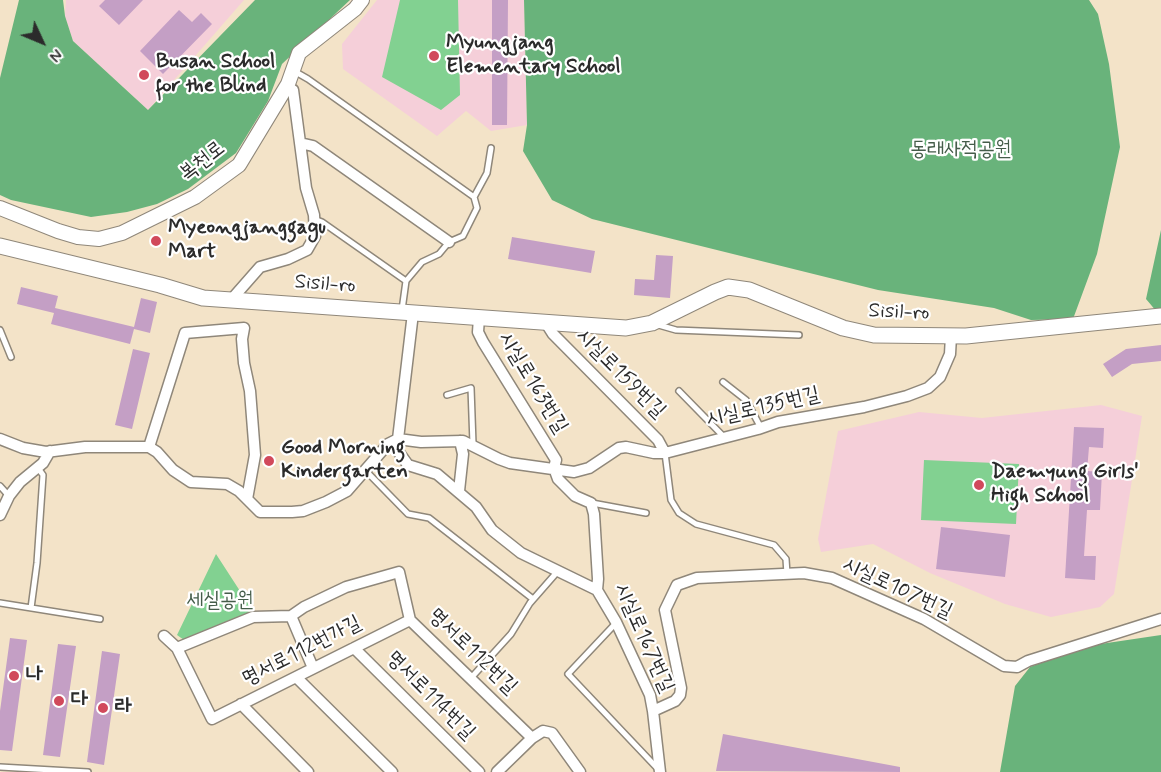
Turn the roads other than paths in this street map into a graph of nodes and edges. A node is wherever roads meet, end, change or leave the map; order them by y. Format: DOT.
graph roads {
  1 [pos="362,0"];
  2 [pos="293,71"];
  3 [pos="286,87"];
  4 [pos="300,143"];
  5 [pos="491,148"];
  6 [pos="474,197"];
  7 [pos="0,208"];
  8 [pos="314,219"];
  9 [pos="449,242"];
  10 [pos="0,246"];
  11 [pos="406,281"];
  12 [pos="231,300"];
  13 [pos="408,313"];
  14 [pos="1161,316"];
  15 [pos="479,318"];
  16 [pos="546,323"];
  17 [pos="652,323"];
  18 [pos="0,330"];
  19 [pos="800,335"];
  20 [pos="951,336"];
  21 [pos="10,357"];
  22 [pos="723,382"];
  23 [pos="679,392"];
  24 [pos="447,395"];
  25 [pos="761,428"];
  26 [pos="724,437"];
  27 [pos="0,439"];
  28 [pos="398,439"];
  29 [pos="460,441"];
  30 [pos="473,444"];
  31 [pos="149,447"];
  32 [pos="50,451"];
  33 [pos="664,453"];
  34 [pos="37,467"];
  35 [pos="554,468"];
  36 [pos="364,469"];
  37 [pos="0,486"];
  38 [pos="459,491"];
  39 [pos="9,496"];
  40 [pos="247,499"];
  41 [pos="591,503"];
  42 [pos="646,513"];
  43 [pos="0,515"];
  44 [pos="558,572"];
  45 [pos="787,574"];
  46 [pos="597,590"];
  47 [pos="533,599"];
  48 [pos="0,603"];
  49 [pos="31,608"];
  50 [pos="291,616"];
  51 [pos="100,619"];
  52 [pos="1161,619"];
  53 [pos="410,620"];
  54 [pos="616,622"];
  55 [pos="164,636"];
  56 [pos="177,648"];
  57 [pos="354,648"];
  58 [pos="313,669"];
  59 [pos="296,677"];
  60 [pos="471,678"];
  61 [pos="241,704"];
  62 [pos="653,711"];
  63 [pos="532,738"];
  64 [pos="0,767"];
  65 [pos="659,771"];
  66 [pos="88,772"];
  67 [pos="308,772"];
  68 [pos="392,772"];
  69 [pos="479,772"];
  70 [pos="498,772"];
  71 [pos="580,772"];
  1 -- 2 [label="street, 복천로"];
  2 -- 3 [label="street, 복천로"];
  2 -- 6 [label="lane"];
  3 -- 4 [label="street"];
  3 -- 7 [label="street, 복천로"];
  4 -- 8 [label="street"];
  4 -- 9 [label="street"];
  5 -- 6 [label="lane"];
  6 -- 9 [label="lane"];
  8 -- 11 [label="lane"];
  8 -- 12 [label="street"];
  9 -- 11 [label="lane"];
  10 -- 12 [label="main road, Sisil-ro"];
  11 -- 13 [label="lane"];
  12 -- 13 [label="main road, Sisil-ro"];
  13 -- 15 [label="main road, Sisil-ro"];
  13 -- 28 [label="street"];
  14 -- 20 [label="main road, Sisil-ro"];
  15 -- 16 [label="main road, Sisil-ro"];
  15 -- 35 [label="street, 시실로163번길"];
  16 -- 17 [label="main road, Sisil-ro"];
  16 -- 33 [label="street, 시실로159번길"];
  17 -- 19 [label="lane, Sisil-ro"];
  17 -- 20 [label="main road, Sisil-ro"];
  18 -- 21 [label="lane"];
  20 -- 25 [label="street, 시실로135번길"];
  22 -- 25 [label="lane"];
  23 -- 26 [label="lane"];
  24 -- 30 [label="lane"];
  25 -- 26 [label="street, 시실로135번길"];
  26 -- 33 [label="street, 시실로135번길"];
  27 -- 32 [label="street"];
  28 -- 29 [label="street"];
  28 -- 36 [label="street"];
  28 -- 38 [label="street"];
  29 -- 30 [label="street"];
  29 -- 38 [label="street"];
  30 -- 35 [label="street"];
  31 -- 32 [label="street"];
  31 -- 40 [label="street"];
  31 -- 40 [label="street"];
  32 -- 34 [label="street"];
  33 -- 35 [label="street, 시실로135번길"];
  33 -- 45 [label="lane"];
  34 -- 39 [label="street"];
  34 -- 49 [label="lane"];
  35 -- 41 [label="street"];
  36 -- 40 [label="street"];
  36 -- 47 [label="lane"];
  37 -- 39 [label="lane"];
  38 -- 44 [label="street"];
  39 -- 43 [label="street"];
  41 -- 42 [label="lane"];
  41 -- 46 [label="street, 시실로167번길"];
  44 -- 46 [label="street"];
  44 -- 47 [label="lane"];
  45 -- 52 [label="street, 시실로107번길"];
  45 -- 62 [label="street, 시실로107번길"];
  46 -- 54 [label="street, 시실로167번길"];
  47 -- 60 [label="lane"];
  48 -- 49 [label="lane"];
  49 -- 51 [label="lane"];
  50 -- 53 [label="street, 명서로112번길"];
  50 -- 56 [label="street, 명서로112번길"];
  50 -- 58 [label="street"];
  53 -- 57 [label="street, 명서로112번가길"];
  53 -- 60 [label="street, 명서로112번길"];
  54 -- 62 [label="street, 시실로167번길"];
  54 -- 65 [label="lane"];
  55 -- 56 [label="street"];
  56 -- 61 [label="street, 명서로112번가길"];
  57 -- 58 [label="street, 명서로112번가길"];
  57 -- 69 [label="street, 명서로114번길"];
  58 -- 59 [label="street, 명서로112번가길"];
  59 -- 61 [label="street, 명서로112번가길"];
  59 -- 68 [label="street"];
  60 -- 63 [label="street, 명서로112번길"];
  61 -- 67 [label="street"];
  62 -- 65 [label="street, 시실로167번길"];
  63 -- 70 [label="street"];
  63 -- 71 [label="street"];
  64 -- 66 [label="lane"];
}
